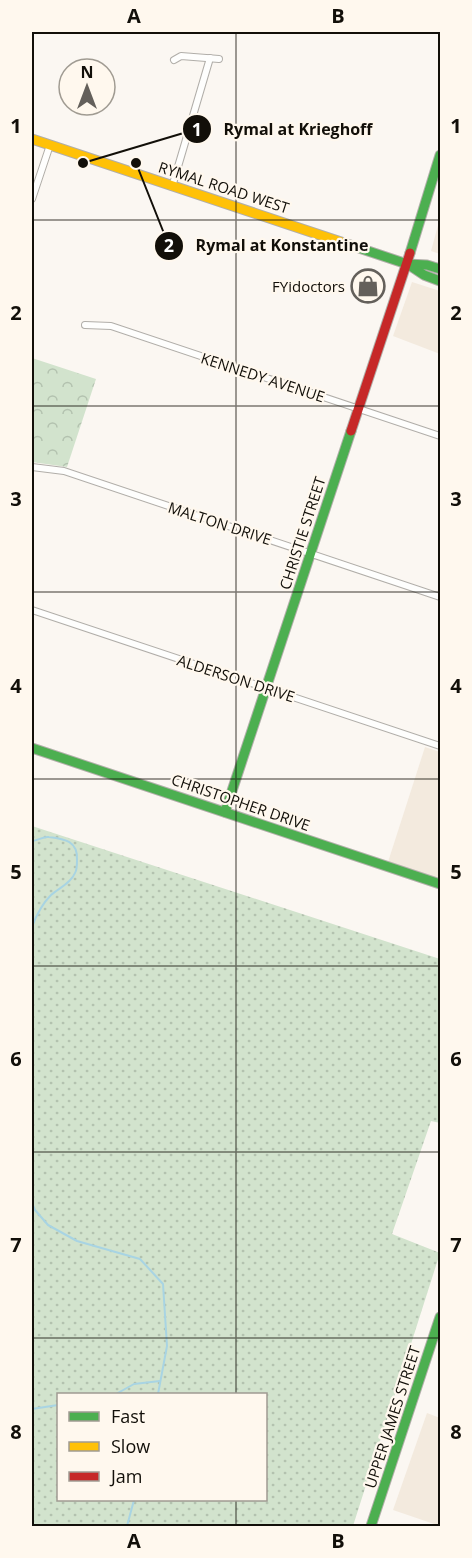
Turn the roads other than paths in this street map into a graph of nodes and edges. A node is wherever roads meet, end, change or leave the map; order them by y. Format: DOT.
graph roads {
  1 [pos="210,58"];
  2 [pos="219,59"];
  3 [pos="174,60"];
  4 [pos="32,139"];
  5 [pos="50,145"];
  6 [pos="441,154"];
  7 [pos="172,187"];
  8 [pos="32,199"];
  9 [pos="407,264"];
  10 [pos="441,269"];
  11 [pos="441,281"];
  12 [pos="85,325"];
  13 [pos="359,409"];
  14 [pos="441,436"];
  15 [pos="32,467"];
  16 [pos="311,554"];
  17 [pos="441,597"];
  18 [pos="32,610"];
  19 [pos="266,689"];
  20 [pos="441,746"];
  21 [pos="32,748"];
  22 [pos="225,812"];
  23 [pos="441,884"];
  24 [pos="441,1317"];
  25 [pos="371,1527"];
  1 -- 2 [label="street"];
  1 -- 3 [label="street"];
  1 -- 7 [label="street"];
  4 -- 5 [label="street, RYMAL ROAD WEST"];
  5 -- 7 [label="street, RYMAL ROAD WEST"];
  5 -- 8 [label="street"];
  6 -- 9 [label="street, CHRISTIE STREET"];
  7 -- 9 [label="street, RYMAL ROAD WEST"];
  9 -- 10 [label="street, RYMAL ROAD WEST"];
  9 -- 11 [label="street, RYMAL ROAD WEST"];
  9 -- 13 [label="street, CHRISTIE STREET"];
  12 -- 13 [label="street, KENNEDY AVENUE"];
  13 -- 14 [label="street, KENNEDY AVENUE"];
  13 -- 16 [label="street, CHRISTIE STREET"];
  15 -- 16 [label="street, MALTON DRIVE"];
  16 -- 17 [label="street, MALTON DRIVE"];
  16 -- 19 [label="street, CHRISTIE STREET"];
  18 -- 19 [label="street, ALDERSON DRIVE"];
  19 -- 20 [label="street, ALDERSON DRIVE"];
  19 -- 22 [label="street, CHRISTIE STREET"];
  21 -- 22 [label="street, CHRISTOPHER DRIVE"];
  22 -- 23 [label="street, CHRISTOPHER DRIVE"];
  24 -- 25 [label="street, UPPER JAMES STREET"];
}
